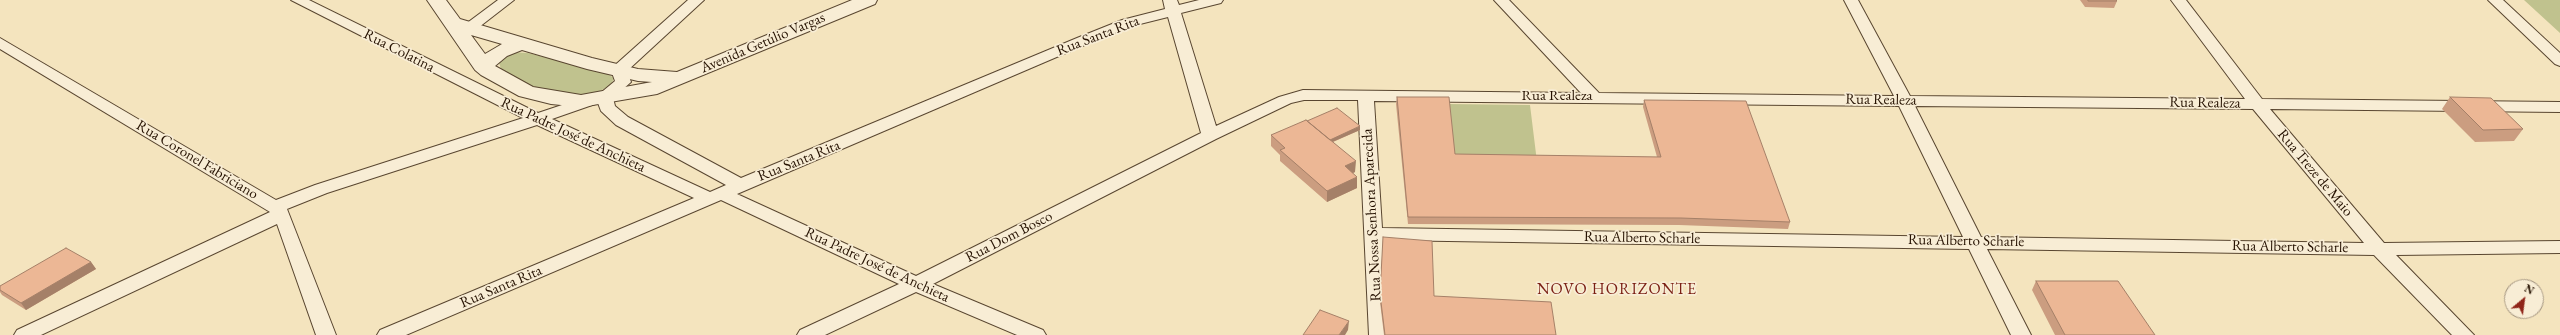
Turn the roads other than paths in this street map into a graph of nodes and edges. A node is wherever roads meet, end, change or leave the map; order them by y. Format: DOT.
graph roads {
  1 [pos="298,0"];
  2 [pos="436,0"];
  3 [pos="507,0"];
  4 [pos="698,0"];
  5 [pos="1216,0"];
  6 [pos="1501,0"];
  7 [pos="1851,0"];
  8 [pos="2178,0"];
  9 [pos="2495,0"];
  10 [pos="856,2"];
  11 [pos="1172,5"];
  12 [pos="462,29"];
  13 [pos="0,43"];
  14 [pos="520,44"];
  15 [pos="2560,61"];
  16 [pos="485,68"];
  17 [pos="620,70"];
  18 [pos="681,77"];
  19 [pos="480,92"];
  20 [pos="1366,95"];
  21 [pos="1594,97"];
  22 [pos="598,99"];
  23 [pos="1904,100"];
  24 [pos="2257,104"];
  25 [pos="2560,107"];
  26 [pos="538,118"];
  27 [pos="1210,135"];
  28 [pos="740,185"];
  29 [pos="714,196"];
  30 [pos="279,211"];
  31 [pos="1372,234"];
  32 [pos="1973,241"];
  33 [pos="2560,247"];
  34 [pos="2379,248"];
  35 [pos="916,284"];
  36 [pos="24,335"];
  37 [pos="326,335"];
  38 [pos="387,335"];
  39 [pos="807,335"];
  40 [pos="1036,335"];
  41 [pos="1378,335"];
  42 [pos="2021,335"];
  43 [pos="2464,335"];
  1 -- 19 [label="street, Rua Colatina"];
  2 -- 12 [label="street"];
  3 -- 12 [label="street"];
  4 -- 17 [label="street"];
  5 -- 11 [label="street, Rua Santa Rita"];
  6 -- 21 [label="street"];
  7 -- 23 [label="street"];
  8 -- 24 [label="street, Rua Treze de Maio"];
  9 -- 15 [label="street"];
  10 -- 18 [label="street, Avenida Getúlio Vargas"];
  11 -- 27 [label="street"];
  11 -- 28 [label="street, Rua Santa Rita"];
  12 -- 14 [label="street, Avenida Getúlio Vargas"];
  12 -- 16 [label="street"];
  13 -- 30 [label="street, Rua Coronel Fabriciano"];
  14 -- 16 [label="street"];
  14 -- 17 [label="street, Avenida Getúlio Vargas"];
  16 -- 19 [label="street"];
  16 -- 22 [label="street, Avenida Getúlio Vargas"];
  17 -- 18 [label="street, Avenida Getúlio Vargas"];
  17 -- 22 [label="street"];
  18 -- 22 [label="street, Avenida Getúlio Vargas"];
  19 -- 26 [label="street, Rua Padre José de Anchieta"];
  20 -- 21 [label="street, Rua Realeza"];
  20 -- 27 [label="street, Rua Realeza"];
  20 -- 31 [label="street, Rua Nossa Senhora Aparecida"];
  21 -- 23 [label="street, Rua Realeza"];
  22 -- 26 [label="street"];
  22 -- 28 [label="street, Rua Padre José de Anchieta"];
  23 -- 24 [label="street, Rua Realeza"];
  23 -- 32 [label="street"];
  24 -- 25 [label="street, Rua Realeza"];
  24 -- 34 [label="street, Rua Treze de Maio"];
  26 -- 29 [label="street, Rua Padre José de Anchieta"];
  26 -- 30 [label="street"];
  27 -- 35 [label="street, Rua Dom Bosco"];
  28 -- 29 [label="street, Rua Santa Rita"];
  29 -- 35 [label="street, Rua Padre José de Anchieta"];
  29 -- 38 [label="street, Rua Santa Rita"];
  30 -- 36 [label="street"];
  30 -- 37 [label="street"];
  31 -- 32 [label="street, Rua Alberto Scharle"];
  31 -- 41 [label="street, Rua Nossa Senhora Aparecida"];
  32 -- 34 [label="street, Rua Alberto Scharle"];
  32 -- 42 [label="street"];
  33 -- 34 [label="street, Rua Alberto Scharle"];
  34 -- 43 [label="street, Rua Treze de Maio"];
  35 -- 39 [label="street, Rua Dom Bosco"];
  35 -- 40 [label="street, Rua Padre José de Anchieta"];
}
